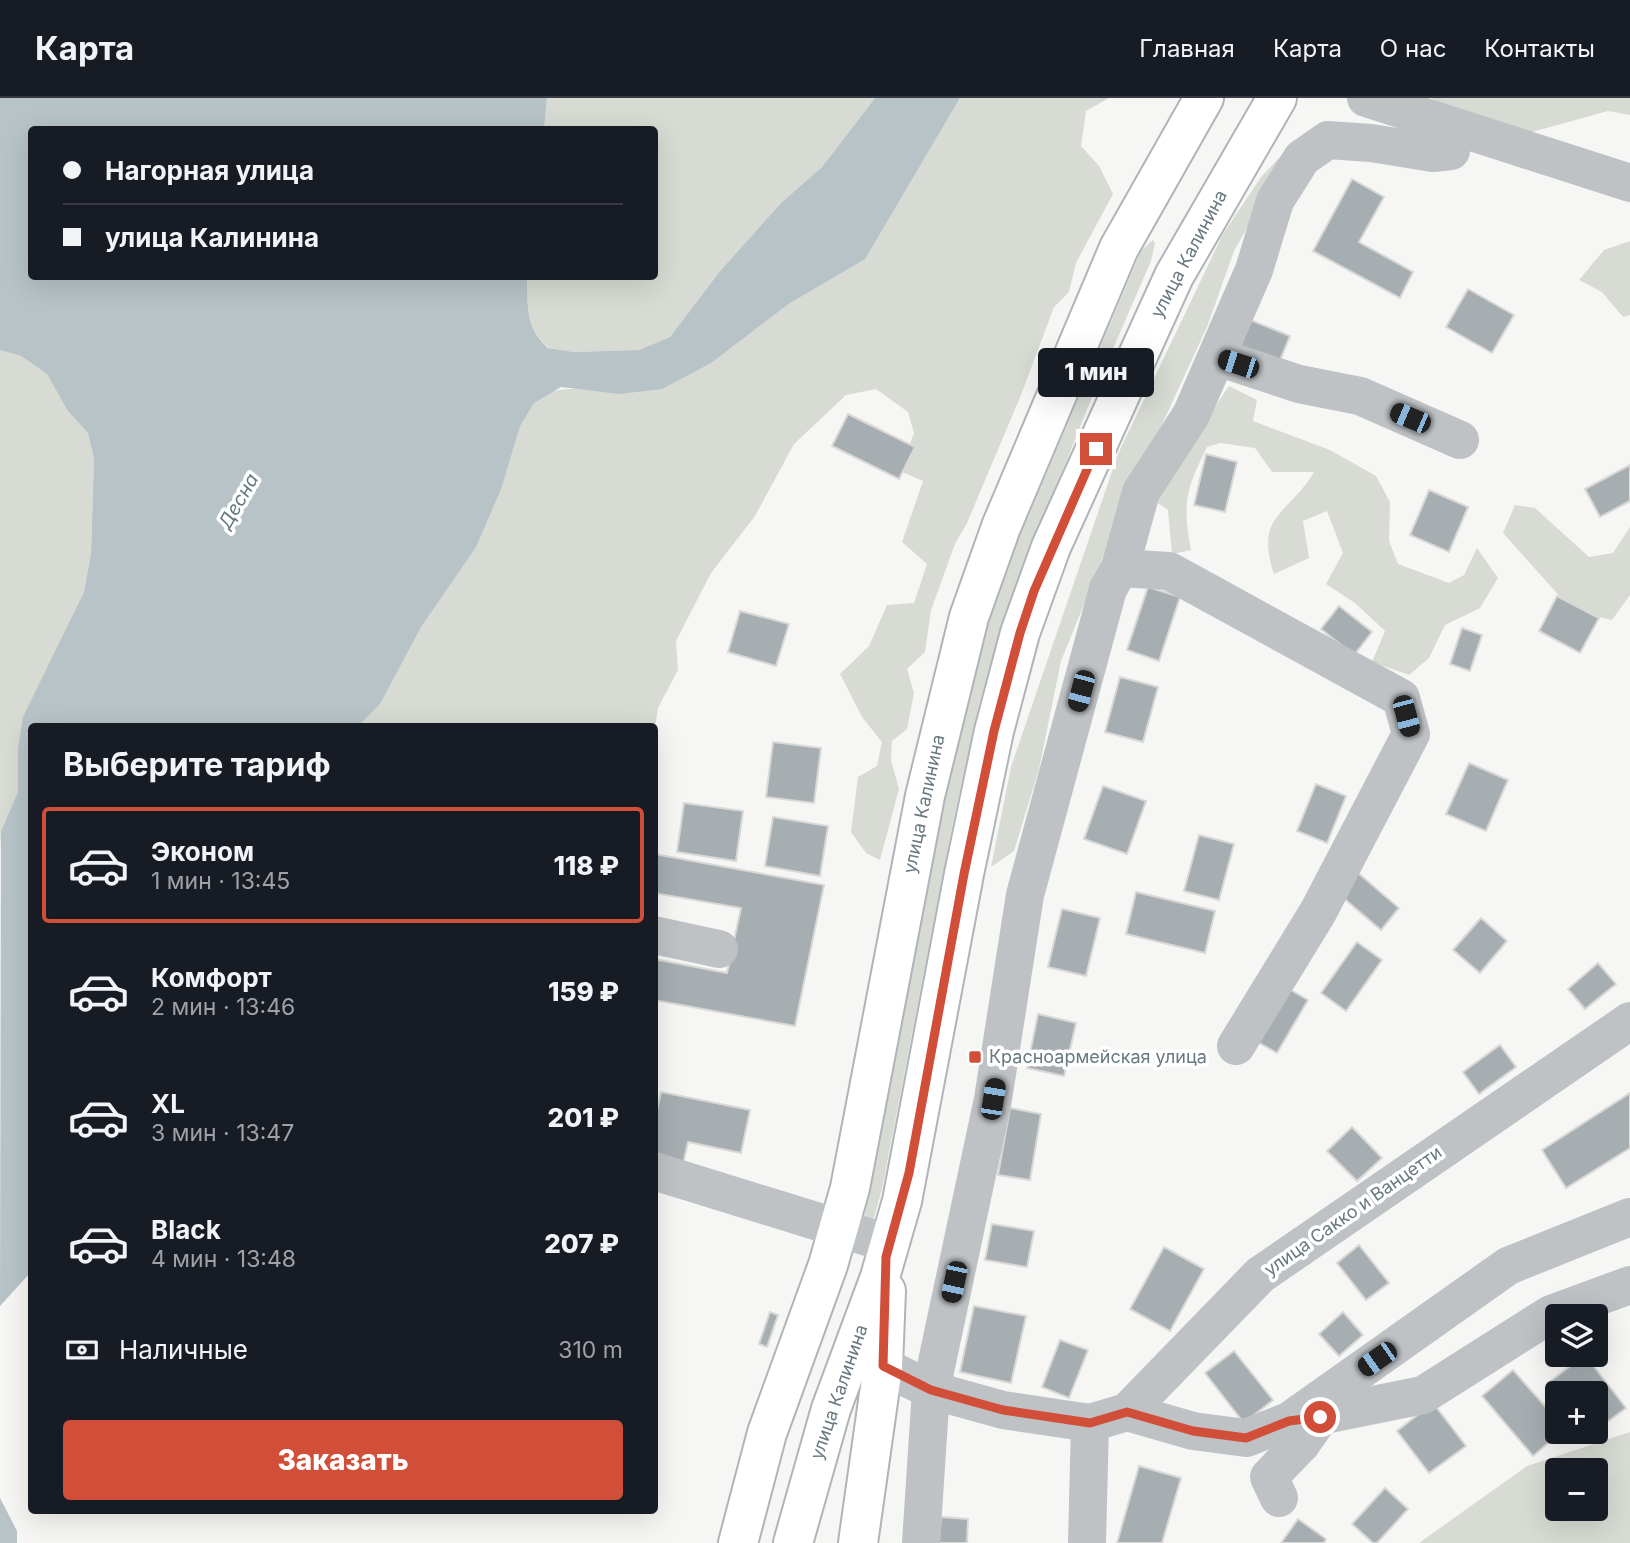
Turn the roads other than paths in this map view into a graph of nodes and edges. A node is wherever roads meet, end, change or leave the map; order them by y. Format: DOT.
graph roads {
  1 [pos="1204,98"];
  2 [pos="1277,98"];
  3 [pos="1366,98"];
  4 [pos="1450,126"];
  5 [pos="1630,183"];
  6 [pos="1217,358"];
  7 [pos="1460,440"];
  8 [pos="1120,568"];
  9 [pos="658,936"];
  10 [pos="719,949"];
  11 [pos="1630,1021"];
  12 [pos="1236,1046"];
  13 [pos="658,1172"];
  14 [pos="1630,1217"];
  15 [pos="838,1230"];
  16 [pos="888,1250"];
  17 [pos="1630,1285"];
  18 [pos="883,1366"];
  19 [pos="931,1390"];
  20 [pos="1127,1412"];
  21 [pos="1304,1419"];
  22 [pos="1090,1423"];
  23 [pos="1279,1498"];
  24 [pos="738,1543"];
  25 [pos="793,1543"];
  26 [pos="858,1543"];
  27 [pos="921,1543"];
  28 [pos="1087,1543"];
  1 -- 15 [label="main road, улица Калинина"];
  2 -- 16 [label="main road, улица Калинина"];
  3 -- 4 [label="street"];
  4 -- 5 [label="street"];
  4 -- 6 [label="street"];
  6 -- 7 [label="street"];
  6 -- 8 [label="street"];
  8 -- 12 [label="street"];
  8 -- 19 [label="street"];
  9 -- 10 [label="street"];
  11 -- 20 [label="street, улица Сакко и Ванцетти"];
  13 -- 15 [label="street"];
  14 -- 21 [label="street"];
  15 -- 16 [label="street"];
  15 -- 24 [label="main road, улица Калинина"];
  16 -- 18 [label="main road"];
  16 -- 25 [label="main road, улица Калинина"];
  17 -- 21 [label="street"];
  18 -- 19 [label="street"];
  18 -- 26 [label="main road"];
  19 -- 22 [label="street"];
  19 -- 27 [label="street"];
  20 -- 21 [label="street"];
  20 -- 22 [label="street, улица Сакко и Ванцетти"];
  21 -- 23 [label="street"];
  22 -- 28 [label="street"];
}
